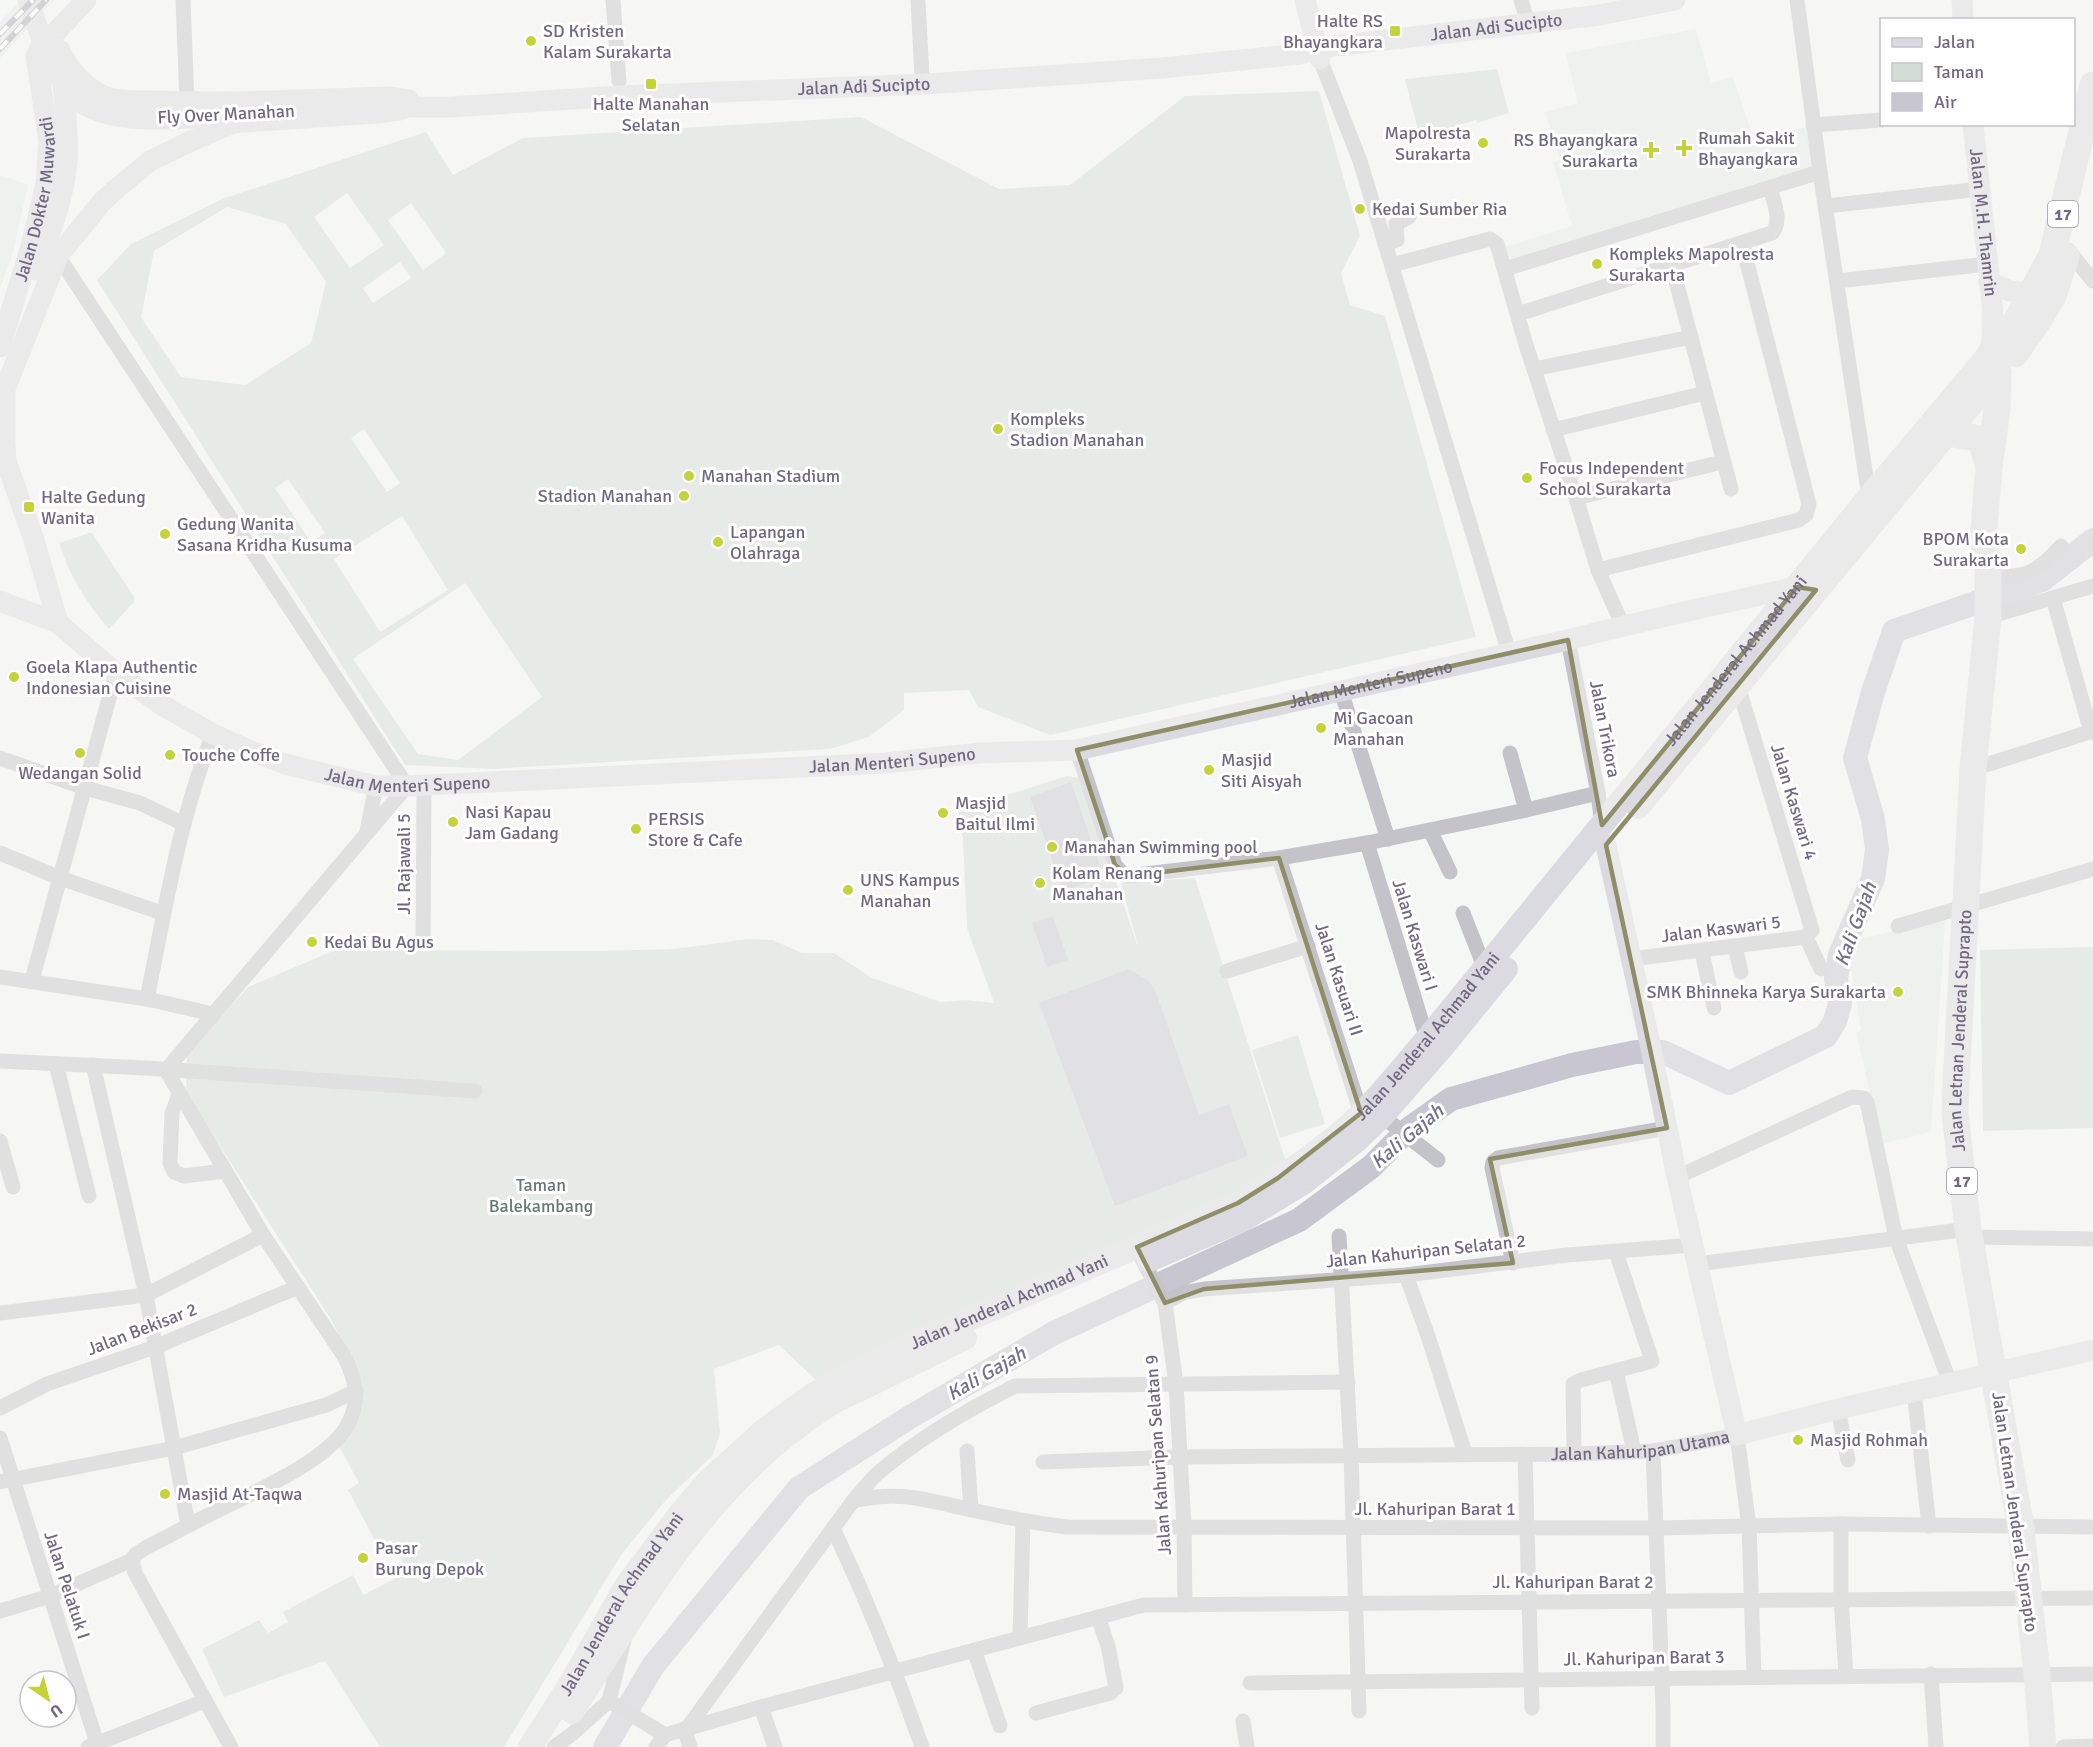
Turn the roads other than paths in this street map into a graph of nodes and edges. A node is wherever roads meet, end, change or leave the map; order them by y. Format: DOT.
graph roads {
  1 [pos="28,0"];
  2 [pos="86,0"];
  3 [pos="183,0"];
  4 [pos="613,0"];
  5 [pos="918,0"];
  6 [pos="1305,0"];
  7 [pos="1521,0"];
  8 [pos="1675,0"];
  9 [pos="1797,0"];
  10 [pos="1962,0"];
  11 [pos="1963,18"];
  12 [pos="1528,23"];
  13 [pos="46,43"];
  14 [pos="1319,53"];
  15 [pos="922,77"];
  16 [pos="619,81"];
  17 [pos="63,83"];
  18 [pos="2093,85"];
  19 [pos="187,102"];
  20 [pos="404,104"];
  21 [pos="1880,120"];
  22 [pos="1813,125"];
  23 [pos="1973,126"];
  24 [pos="2093,144"];
  25 [pos="1820,172"];
  26 [pos="1770,187"];
  27 [pos="1980,189"];
  28 [pos="1826,206"];
  29 [pos="1410,214"];
  30 [pos="1742,243"];
  31 [pos="1385,244"];
  32 [pos="2068,250"];
  33 [pos="58,255"];
  34 [pos="1392,265"];
  35 [pos="1672,266"];
  36 [pos="1505,269"];
  37 [pos="1988,273"];
  38 [pos="1838,281"];
  39 [pos="2093,281"];
  40 [pos="2031,293"];
  41 [pos="1518,314"];
  42 [pos="1691,337"];
  43 [pos="2001,346"];
  44 [pos="0,347"];
  45 [pos="1534,369"];
  46 [pos="0,378"];
  47 [pos="1706,393"];
  48 [pos="1553,430"];
  49 [pos="1948,433"];
  50 [pos="1722,462"];
  51 [pos="1989,466"];
  52 [pos="1731,489"];
  53 [pos="1869,496"];
  54 [pos="1576,498"];
  55 [pos="2061,546"];
  56 [pos="1598,570"];
  57 [pos="2093,586"];
  58 [pos="1807,589"];
  59 [pos="1988,589"];
  60 [pos="2053,598"];
  61 [pos="0,601"];
  62 [pos="58,623"];
  63 [pos="1623,626"];
  64 [pos="1568,640"];
  65 [pos="1509,653"];
  66 [pos="116,673"];
  67 [pos="1738,686"];
  68 [pos="1341,691"];
  69 [pos="2092,731"];
  70 [pos="213,734"];
  71 [pos="1077,750"];
  72 [pos="1510,753"];
  73 [pos="0,758"];
  74 [pos="1973,769"];
  75 [pos="376,786"];
  76 [pos="415,786"];
  77 [pos="85,788"];
  78 [pos="1598,793"];
  79 [pos="1526,810"];
  80 [pos="184,824"];
  81 [pos="1430,830"];
  82 [pos="367,831"];
  83 [pos="1604,835"];
  84 [pos="1388,839"];
  85 [pos="1367,843"];
  86 [pos="0,853"];
  87 [pos="1279,858"];
  88 [pos="2093,869"];
  89 [pos="1450,872"];
  90 [pos="60,878"];
  91 [pos="1964,908"];
  92 [pos="162,913"];
  93 [pos="1463,913"];
  94 [pos="1898,926"];
  95 [pos="1809,933"];
  96 [pos="423,943"];
  97 [pos="1308,946"];
  98 [pos="1735,947"];
  99 [pos="1702,952"];
  100 [pos="1631,959"];
  101 [pos="1485,969"];
  102 [pos="1821,969"];
  103 [pos="1227,971"];
  104 [pos="1741,972"];
  105 [pos="0,977"];
  106 [pos="32,980"];
  107 [pos="147,999"];
  108 [pos="1714,1008"];
  109 [pos="213,1014"];
  110 [pos="1427,1040"];
  111 [pos="0,1061"];
  112 [pos="56,1064"];
  113 [pos="93,1065"];
  114 [pos="166,1070"];
  115 [pos="475,1090"];
  116 [pos="179,1095"];
  117 [pos="1377,1117"];
  118 [pos="1667,1128"];
  119 [pos="0,1141"];
  120 [pos="1438,1160"];
  121 [pos="225,1171"];
  122 [pos="1677,1177"];
  123 [pos="12,1187"];
  124 [pos="89,1196"];
  125 [pos="1968,1233"];
  126 [pos="263,1235"];
  127 [pos="1339,1236"];
  128 [pos="1896,1238"];
  129 [pos="2093,1239"];
  130 [pos="1616,1252"];
  131 [pos="1695,1254"];
  132 [pos="1143,1261"];
  133 [pos="1513,1263"];
  134 [pos="1406,1275"];
  135 [pos="1342,1281"];
  136 [pos="298,1287"];
  137 [pos="146,1295"];
  138 [pos="1164,1302"];
  139 [pos="0,1313"];
  140 [pos="155,1347"];
  141 [pos="2093,1350"];
  142 [pos="1616,1371"];
  143 [pos="1994,1372"];
  144 [pos="1348,1382"];
  145 [pos="1950,1383"];
  146 [pos="1176,1384"];
  147 [pos="356,1391"];
  148 [pos="1914,1391"];
  149 [pos="0,1408"];
  150 [pos="1838,1409"];
  151 [pos="1737,1435"];
  152 [pos="0,1438"];
  153 [pos="174,1448"];
  154 [pos="967,1451"];
  155 [pos="1634,1451"];
  156 [pos="1653,1451"];
  157 [pos="1464,1454"];
  158 [pos="1574,1454"];
  159 [pos="1351,1455"];
  160 [pos="1525,1455"];
  161 [pos="1179,1457"];
  162 [pos="1848,1460"];
  163 [pos="1043,1462"];
  164 [pos="7,1481"];
  165 [pos="854,1501"];
  166 [pos="971,1510"];
  167 [pos="1023,1521"];
  168 [pos="1840,1524"];
  169 [pos="188,1525"];
  170 [pos="1929,1526"];
  171 [pos="1184,1527"];
  172 [pos="1749,1527"];
  173 [pos="2093,1527"];
  174 [pos="834,1528"];
  175 [pos="1353,1528"];
  176 [pos="1527,1528"];
  177 [pos="1657,1528"];
  178 [pos="2020,1528"];
  179 [pos="132,1560"];
  180 [pos="50,1596"];
  181 [pos="2093,1598"];
  182 [pos="1841,1599"];
  183 [pos="2030,1599"];
  184 [pos="1752,1600"];
  185 [pos="1659,1601"];
  186 [pos="1529,1602"];
  187 [pos="1356,1603"];
  188 [pos="1185,1605"];
  189 [pos="0,1611"];
  190 [pos="1107,1614"];
  191 [pos="625,1628"];
  192 [pos="1020,1637"];
  193 [pos="975,1650"];
  194 [pos="896,1671"];
  195 [pos="2037,1673"];
  196 [pos="1931,1674"];
  197 [pos="2093,1674"];
  198 [pos="1846,1675"];
  199 [pos="1754,1676"];
  200 [pos="1662,1677"];
  201 [pos="1531,1679"];
  202 [pos="1358,1681"];
  203 [pos="1250,1683"];
  204 [pos="206,1701"];
  205 [pos="612,1704"];
  206 [pos="761,1707"];
  207 [pos="1532,1708"];
  208 [pos="1359,1711"];
  209 [pos="1036,1713"];
  210 [pos="1243,1721"];
  211 [pos="1000,1726"];
  212 [pos="685,1731"];
  213 [pos="659,1737"];
  214 [pos="92,1745"];
  215 [pos="2093,1746"];
  216 [pos="231,1747"];
  217 [pos="530,1747"];
  218 [pos="552,1747"];
  219 [pos="690,1747"];
  220 [pos="775,1747"];
  221 [pos="922,1747"];
  222 [pos="1247,1747"];
  223 [pos="1663,1747"];
  224 [pos="1936,1747"];
  225 [pos="2043,1747"];
  226 [pos="2056,1747"];
  227 [pos="2063,1747"];
  1 -- 17 [label="main road, Fly Over Manahan"];
  2 -- 13 [label="main road"];
  3 -- 19 [label="street"];
  4 -- 16 [label="street"];
  5 -- 15 [label="street"];
  6 -- 14 [label="main road"];
  7 -- 12 [label="street"];
  8 -- 12 [label="main road, Jalan Adi Sucipto"];
  9 -- 22 [label="street"];
  10 -- 11 [label="main road"];
  12 -- 14 [label="main road, Jalan Adi Sucipto"];
  13 -- 19 [label="main road, Jalan Adi Sucipto"];
  13 -- 44 [label="main road, Jalan Dokter Muwardi"];
  14 -- 15 [label="main road, Jalan Adi Sucipto"];
  14 -- 20 [label="main road, Jalan Adi Sucipto"];
  14 -- 31 [label="street"];
  15 -- 20 [label="main road, Jalan Adi Sucipto"];
  17 -- 20 [label="main road, Fly Over Manahan"];
  17 -- 46 [label="main road, Fly Over Manahan"];
  18 -- 40 [label="highway, Jalan Jenderal Achmad Yani / 17"];
  19 -- 20 [label="main road, Jalan Adi Sucipto"];
  20 -- 33 [label="main road, Jalan Adi Sucipto"];
  21 -- 22 [label="street"];
  22 -- 25 [label="street"];
  23 -- 27 [label="main road, Jalan M.H. Thamrin"];
  24 -- 32 [label="highway, Jalan Jenderal Achmad Yani / 17"];
  25 -- 26 [label="street"];
  25 -- 28 [label="street"];
  26 -- 30 [label="street"];
  26 -- 36 [label="street"];
  27 -- 28 [label="street"];
  27 -- 37 [label="main road, Jalan M.H. Thamrin"];
  28 -- 38 [label="street"];
  29 -- 31 [label="street"];
  30 -- 35 [label="street"];
  30 -- 56 [label="street"];
  31 -- 34 [label="street"];
  32 -- 39 [label="street"];
  32 -- 43 [label="highway, Jalan Jenderal Achmad Yani / 17"];
  33 -- 62 [label="main road, Jalan Adi Sucipto"];
  33 -- 76 [label="street"];
  34 -- 36 [label="street"];
  34 -- 65 [label="street"];
  35 -- 41 [label="street"];
  35 -- 42 [label="street"];
  36 -- 41 [label="street"];
  37 -- 38 [label="street"];
  37 -- 40 [label="main road"];
  37 -- 43 [label="main road, Jalan M.H. Thamrin"];
  38 -- 53 [label="street"];
  40 -- 43 [label="highway, Jalan Jenderal Achmad Yani / 17"];
  41 -- 45 [label="street"];
  42 -- 45 [label="street"];
  42 -- 47 [label="street"];
  43 -- 49 [label="main road, Jalan Jenderal Achmad Yani"];
  43 -- 51 [label="highway, Jalan Letnan Jenderal Suprapto / 17"];
  43 -- 53 [label="main road, Jalan Jenderal Achmad Yani"];
  43 -- 59 [label="highway, Jalan Letnan Jenderal Suprapto / 17"];
  45 -- 48 [label="street"];
  47 -- 48 [label="street"];
  47 -- 50 [label="street"];
  48 -- 54 [label="street"];
  49 -- 51 [label="highway, 17"];
  49 -- 58 [label="main road, Jalan Jenderal Achmad Yani"];
  50 -- 52 [label="street"];
  50 -- 54 [label="street"];
  51 -- 59 [label="highway, Jalan Letnan Jenderal Suprapto / 17"];
  53 -- 58 [label="main road, Jalan Jenderal Achmad Yani"];
  54 -- 56 [label="street"];
  55 -- 59 [label="street"];
  56 -- 63 [label="street"];
  57 -- 60 [label="street"];
  58 -- 63 [label="main road, Jalan Menteri Supeno"];
  58 -- 67 [label="main road, Jalan Jenderal Achmad Yani"];
  58 -- 83 [label="main road, Jalan Jenderal Achmad Yani"];
  59 -- 60 [label="street"];
  59 -- 74 [label="highway, Jalan Letnan Jenderal Suprapto / 17"];
  60 -- 69 [label="street"];
  61 -- 62 [label="main road, Jalan Menteri Supeno"];
  62 -- 66 [label="main road, Jalan Menteri Supeno"];
  63 -- 64 [label="main road, Jalan Menteri Supeno"];
  64 -- 65 [label="main road, Jalan Menteri Supeno"];
  64 -- 78 [label="street, Jalan Trikora"];
  65 -- 68 [label="main road, Jalan Menteri Supeno"];
  66 -- 70 [label="main road, Jalan Menteri Supeno"];
  66 -- 77 [label="street"];
  67 -- 83 [label="main road, Jalan Jenderal Achmad Yani"];
  67 -- 95 [label="street, Jalan Kaswari 4"];
  68 -- 71 [label="main road, Jalan Menteri Supeno"];
  68 -- 84 [label="street"];
  69 -- 74 [label="street"];
  70 -- 75 [label="main road, Jalan Menteri Supeno"];
  70 -- 80 [label="street"];
  71 -- 76 [label="main road, Jalan Menteri Supeno"];
  71 -- 87 [label="street"];
  72 -- 79 [label="street"];
  73 -- 77 [label="street"];
  74 -- 91 [label="highway, Jalan Letnan Jenderal Suprapto / 17"];
  75 -- 76 [label="main road, Jalan Menteri Supeno"];
  75 -- 82 [label="street"];
  76 -- 82 [label="street"];
  76 -- 96 [label="street, Jl. Rajawali 5"];
  77 -- 80 [label="street"];
  77 -- 90 [label="street"];
  78 -- 79 [label="street"];
  78 -- 83 [label="street, Jalan Trikora"];
  79 -- 81 [label="street"];
  80 -- 92 [label="street"];
  81 -- 84 [label="street"];
  81 -- 89 [label="street"];
  82 -- 109 [label="street"];
  83 -- 100 [label="main road"];
  83 -- 101 [label="main road, Jalan Jenderal Achmad Yani"];
  83 -- 117 [label="main road, Jalan Jenderal Achmad Yani"];
  84 -- 85 [label="street"];
  85 -- 87 [label="street"];
  85 -- 110 [label="street, Jalan Kaswari I"];
  86 -- 90 [label="street"];
  87 -- 97 [label="street, Jalan Kasuari II"];
  88 -- 91 [label="street"];
  90 -- 92 [label="street"];
  90 -- 106 [label="street"];
  91 -- 94 [label="street"];
  91 -- 125 [label="highway, Jalan Letnan Jenderal Suprapto / 17"];
  92 -- 107 [label="street"];
  93 -- 101 [label="street"];
  95 -- 98 [label="street, Jalan Kaswari 5"];
  95 -- 102 [label="street, Jalan Kaswari 4"];
  97 -- 103 [label="street"];
  97 -- 117 [label="street, Jalan Kasuari II"];
  98 -- 99 [label="street, Jalan Kaswari 5"];
  98 -- 104 [label="street"];
  99 -- 100 [label="street, Jalan Kaswari 5"];
  99 -- 108 [label="street"];
  100 -- 118 [label="main road"];
  101 -- 110 [label="main road, Jalan Jenderal Achmad Yani"];
  105 -- 106 [label="street"];
  106 -- 107 [label="street"];
  107 -- 109 [label="street"];
  109 -- 114 [label="street"];
  110 -- 117 [label="main road, Jalan Jenderal Achmad Yani"];
  111 -- 112 [label="street"];
  112 -- 113 [label="street"];
  112 -- 124 [label="street"];
  113 -- 114 [label="street"];
  113 -- 137 [label="street"];
  114 -- 115 [label="street"];
  114 -- 116 [label="street"];
  116 -- 121 [label="street"];
  116 -- 121 [label="street"];
  117 -- 120 [label="street"];
  117 -- 132 [label="main road, Jalan Jenderal Achmad Yani"];
  118 -- 122 [label="main road"];
  118 -- 133 [label="street"];
  119 -- 123 [label="street"];
  121 -- 126 [label="street"];
  122 -- 128 [label="street"];
  122 -- 131 [label="main road"];
  125 -- 128 [label="street, Jalan Kahuripan Selatan 2"];
  125 -- 129 [label="street, Jalan Kahuripan Selatan 2"];
  125 -- 143 [label="highway, Jalan Letnan Jenderal Suprapto / 17"];
  126 -- 136 [label="street"];
  126 -- 137 [label="street"];
  127 -- 135 [label="street"];
  128 -- 131 [label="street, Jalan Kahuripan Selatan 2"];
  128 -- 145 [label="street"];
  130 -- 131 [label="street, Jalan Kahuripan Selatan 2"];
  130 -- 133 [label="street, Jalan Kahuripan Selatan 2"];
  130 -- 142 [label="street"];
  131 -- 151 [label="main road"];
  132 -- 138 [label="street, Jalan Kahuripan Selatan 9"];
  132 -- 191 [label="main road, Jalan Jenderal Achmad Yani"];
  132 -- 217 [label="main road, Jalan Jenderal Achmad Yani"];
  133 -- 134 [label="street, Jalan Kahuripan Selatan 2"];
  134 -- 135 [label="street, Jalan Kahuripan Selatan 2"];
  134 -- 157 [label="street"];
  135 -- 138 [label="street, Jalan Kahuripan Selatan 2"];
  135 -- 144 [label="street"];
  136 -- 140 [label="street, Jalan Bekisar 2"];
  136 -- 147 [label="street"];
  137 -- 139 [label="street"];
  137 -- 140 [label="street"];
  138 -- 146 [label="street, Jalan Kahuripan Selatan 9"];
  140 -- 149 [label="street, Jalan Bekisar 2"];
  140 -- 153 [label="street"];
  141 -- 143 [label="main road, Jalan Kahuripan Utama"];
  142 -- 155 [label="street"];
  142 -- 158 [label="street"];
  143 -- 145 [label="main road, Jalan Kahuripan Utama"];
  143 -- 178 [label="highway, Jalan Letnan Jenderal Suprapto / 17"];
  144 -- 146 [label="street"];
  144 -- 159 [label="street"];
  145 -- 148 [label="main road, Jalan Kahuripan Utama"];
  146 -- 161 [label="street, Jalan Kahuripan Selatan 9"];
  146 -- 165 [label="street"];
  147 -- 153 [label="street"];
  147 -- 169 [label="street"];
  148 -- 150 [label="main road, Jalan Kahuripan Utama"];
  148 -- 170 [label="street"];
  150 -- 151 [label="main road, Jalan Kahuripan Utama"];
  150 -- 162 [label="street"];
  151 -- 156 [label="street, Jalan Kahuripan Utama"];
  151 -- 172 [label="street"];
  152 -- 164 [label="street, Jalan Pelatuk I"];
  153 -- 164 [label="street"];
  153 -- 169 [label="street"];
  154 -- 166 [label="street"];
  155 -- 156 [label="street, Jalan Kahuripan Utama"];
  155 -- 158 [label="street, Jalan Kahuripan Utama"];
  156 -- 177 [label="street"];
  157 -- 159 [label="street, Jalan Kahuripan Utama"];
  157 -- 160 [label="street, Jalan Kahuripan Utama"];
  158 -- 160 [label="street, Jalan Kahuripan Utama"];
  159 -- 161 [label="street, Jalan Kahuripan Utama"];
  159 -- 175 [label="street"];
  160 -- 176 [label="street"];
  161 -- 163 [label="street, Jalan Kahuripan Utama"];
  161 -- 171 [label="street, Jalan Kahuripan Selatan 9"];
  164 -- 180 [label="street, Jalan Pelatuk I"];
  165 -- 166 [label="street, Jl. Kahuripan Barat 1"];
  165 -- 174 [label="street"];
  166 -- 167 [label="street, Jl. Kahuripan Barat 1"];
  167 -- 171 [label="street, Jl. Kahuripan Barat 1"];
  167 -- 192 [label="street"];
  168 -- 170 [label="street, Jl. Kahuripan Barat 1"];
  168 -- 172 [label="street, Jl. Kahuripan Barat 1"];
  168 -- 182 [label="street"];
  169 -- 179 [label="street"];
  170 -- 178 [label="street, Jl. Kahuripan Barat 1"];
  171 -- 175 [label="street, Jl. Kahuripan Barat 1"];
  171 -- 188 [label="street, Jalan Kahuripan Selatan 9"];
  172 -- 177 [label="street, Jl. Kahuripan Barat 1"];
  172 -- 184 [label="street"];
  173 -- 178 [label="street, Jl. Kahuripan Barat 1"];
  174 -- 194 [label="street"];
  174 -- 212 [label="street"];
  175 -- 176 [label="street, Jl. Kahuripan Barat 1"];
  175 -- 187 [label="street"];
  176 -- 177 [label="street, Jl. Kahuripan Barat 1"];
  176 -- 186 [label="street"];
  177 -- 185 [label="street"];
  178 -- 183 [label="highway, Jalan Letnan Jenderal Suprapto / 17"];
  179 -- 180 [label="street"];
  179 -- 204 [label="street"];
  180 -- 189 [label="street"];
  180 -- 214 [label="street, Jalan Pelatuk I"];
  181 -- 183 [label="street, Jl. Kahuripan Barat 2"];
  182 -- 183 [label="street, Jl. Kahuripan Barat 2"];
  182 -- 184 [label="street, Jl. Kahuripan Barat 2"];
  182 -- 198 [label="street"];
  183 -- 195 [label="highway, Jalan Letnan Jenderal Suprapto / 17"];
  184 -- 185 [label="street, Jl. Kahuripan Barat 2"];
  184 -- 199 [label="street"];
  185 -- 186 [label="street, Jl. Kahuripan Barat 2"];
  185 -- 200 [label="street"];
  186 -- 187 [label="street, Jl. Kahuripan Barat 2"];
  186 -- 201 [label="street"];
  187 -- 188 [label="street, Jl. Kahuripan Barat 2"];
  187 -- 202 [label="street"];
  188 -- 190 [label="street, Jl. Kahuripan Barat 2"];
  190 -- 192 [label="street, Jl. Kahuripan Barat 2"];
  190 -- 209 [label="street"];
  191 -- 205 [label="street"];
  191 -- 218 [label="main road, Jalan Jenderal Achmad Yani"];
  192 -- 193 [label="street, Jl. Kahuripan Barat 2"];
  193 -- 194 [label="street, Jl. Kahuripan Barat 2"];
  193 -- 211 [label="street"];
  194 -- 206 [label="street, Jl. Kahuripan Barat 2"];
  194 -- 221 [label="street"];
  195 -- 196 [label="street, Jl. Kahuripan Barat 3"];
  195 -- 197 [label="street, Jl. Kahuripan Barat 3"];
  195 -- 225 [label="highway, Jalan Letnan Jenderal Suprapto / 17"];
  196 -- 198 [label="street, Jl. Kahuripan Barat 3"];
  196 -- 224 [label="street"];
  198 -- 199 [label="street, Jl. Kahuripan Barat 3"];
  199 -- 200 [label="street, Jl. Kahuripan Barat 3"];
  200 -- 201 [label="street, Jl. Kahuripan Barat 3"];
  200 -- 223 [label="street"];
  201 -- 202 [label="street, Jl. Kahuripan Barat 3"];
  201 -- 207 [label="street"];
  202 -- 203 [label="street, Jl. Kahuripan Barat 3"];
  202 -- 208 [label="street"];
  204 -- 214 [label="street"];
  204 -- 216 [label="street"];
  205 -- 213 [label="street"];
  205 -- 218 [label="street"];
  206 -- 212 [label="street, Jl. Kahuripan Barat 2"];
  206 -- 220 [label="street"];
  210 -- 222 [label="street"];
  212 -- 213 [label="street, Jl. Kahuripan Barat 2"];
  212 -- 219 [label="street"];
  215 -- 227 [label="street"];
  225 -- 226 [label="street"];
}
